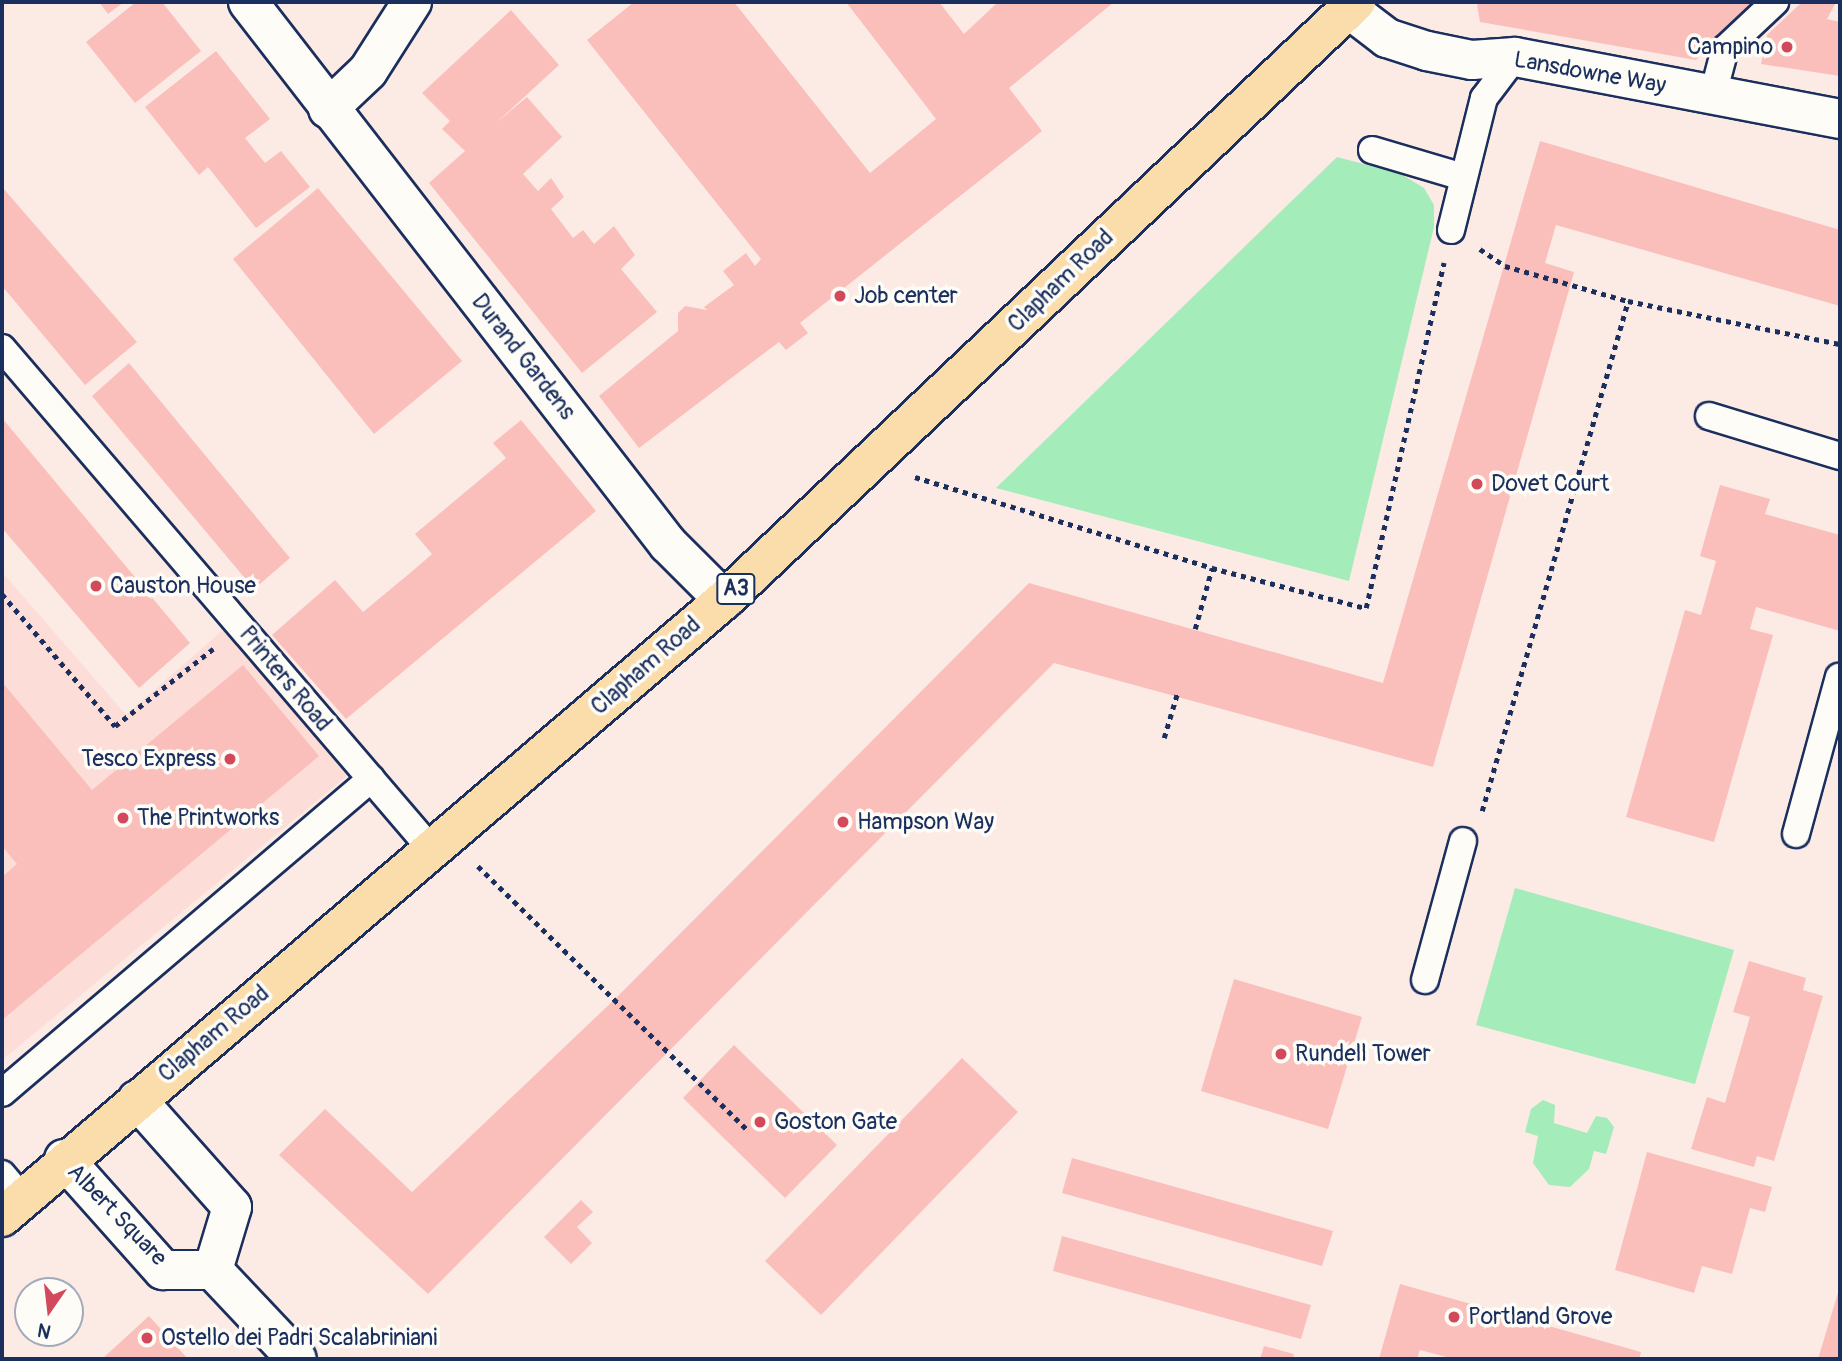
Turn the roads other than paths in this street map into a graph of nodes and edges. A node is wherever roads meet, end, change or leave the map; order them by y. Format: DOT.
graph roads {
  1 [pos="247,2"];
  2 [pos="412,2"];
  3 [pos="1775,2"];
  4 [pos="1353,5"];
  5 [pos="1515,57"];
  6 [pos="1713,94"];
  7 [pos="328,109"];
  8 [pos="1840,119"];
  9 [pos="1372,150"];
  10 [pos="1463,177"];
  11 [pos="1451,230"];
  12 [pos="2,348"];
  13 [pos="1709,416"];
  14 [pos="1840,456"];
  15 [pos="724,600"];
  16 [pos="1839,677"];
  17 [pos="1833,730"];
  18 [pos="371,779"];
  19 [pos="1796,834"];
  20 [pos="1463,841"];
  21 [pos="441,842"];
  22 [pos="1425,980"];
  23 [pos="2,1093"];
  24 [pos="137,1100"];
  25 [pos="64,1159"];
  26 [pos="9,1196"];
  27 [pos="213,1270"];
  28 [pos="298,1359"];
  1 -- 7 [label="street, Durand Gardens"];
  2 -- 7 [label="street"];
  3 -- 6 [label="lane"];
  4 -- 5 [label="street, Lansdowne Way"];
  4 -- 15 [label="highway, Clapham Road / A3"];
  5 -- 6 [label="street, Lansdowne Way"];
  5 -- 10 [label="lane"];
  6 -- 8 [label="street, Lansdowne Way"];
  7 -- 15 [label="street, Durand Gardens"];
  9 -- 10 [label="lane"];
  10 -- 11 [label="lane"];
  12 -- 18 [label="lane, Printers Road"];
  13 -- 14 [label="lane"];
  15 -- 21 [label="highway, Clapham Road / A3"];
  16 -- 17 [label="lane"];
  17 -- 19 [label="lane"];
  18 -- 21 [label="lane, Printers Road"];
  18 -- 23 [label="lane"];
  20 -- 22 [label="lane"];
  21 -- 24 [label="highway, Clapham Road / A3"];
  24 -- 25 [label="highway, Clapham Road / A3"];
  24 -- 27 [label="street"];
  25 -- 26 [label="highway, Clapham Road / A3"];
  25 -- 27 [label="street, Albert Square"];
  27 -- 28 [label="street"];
}
